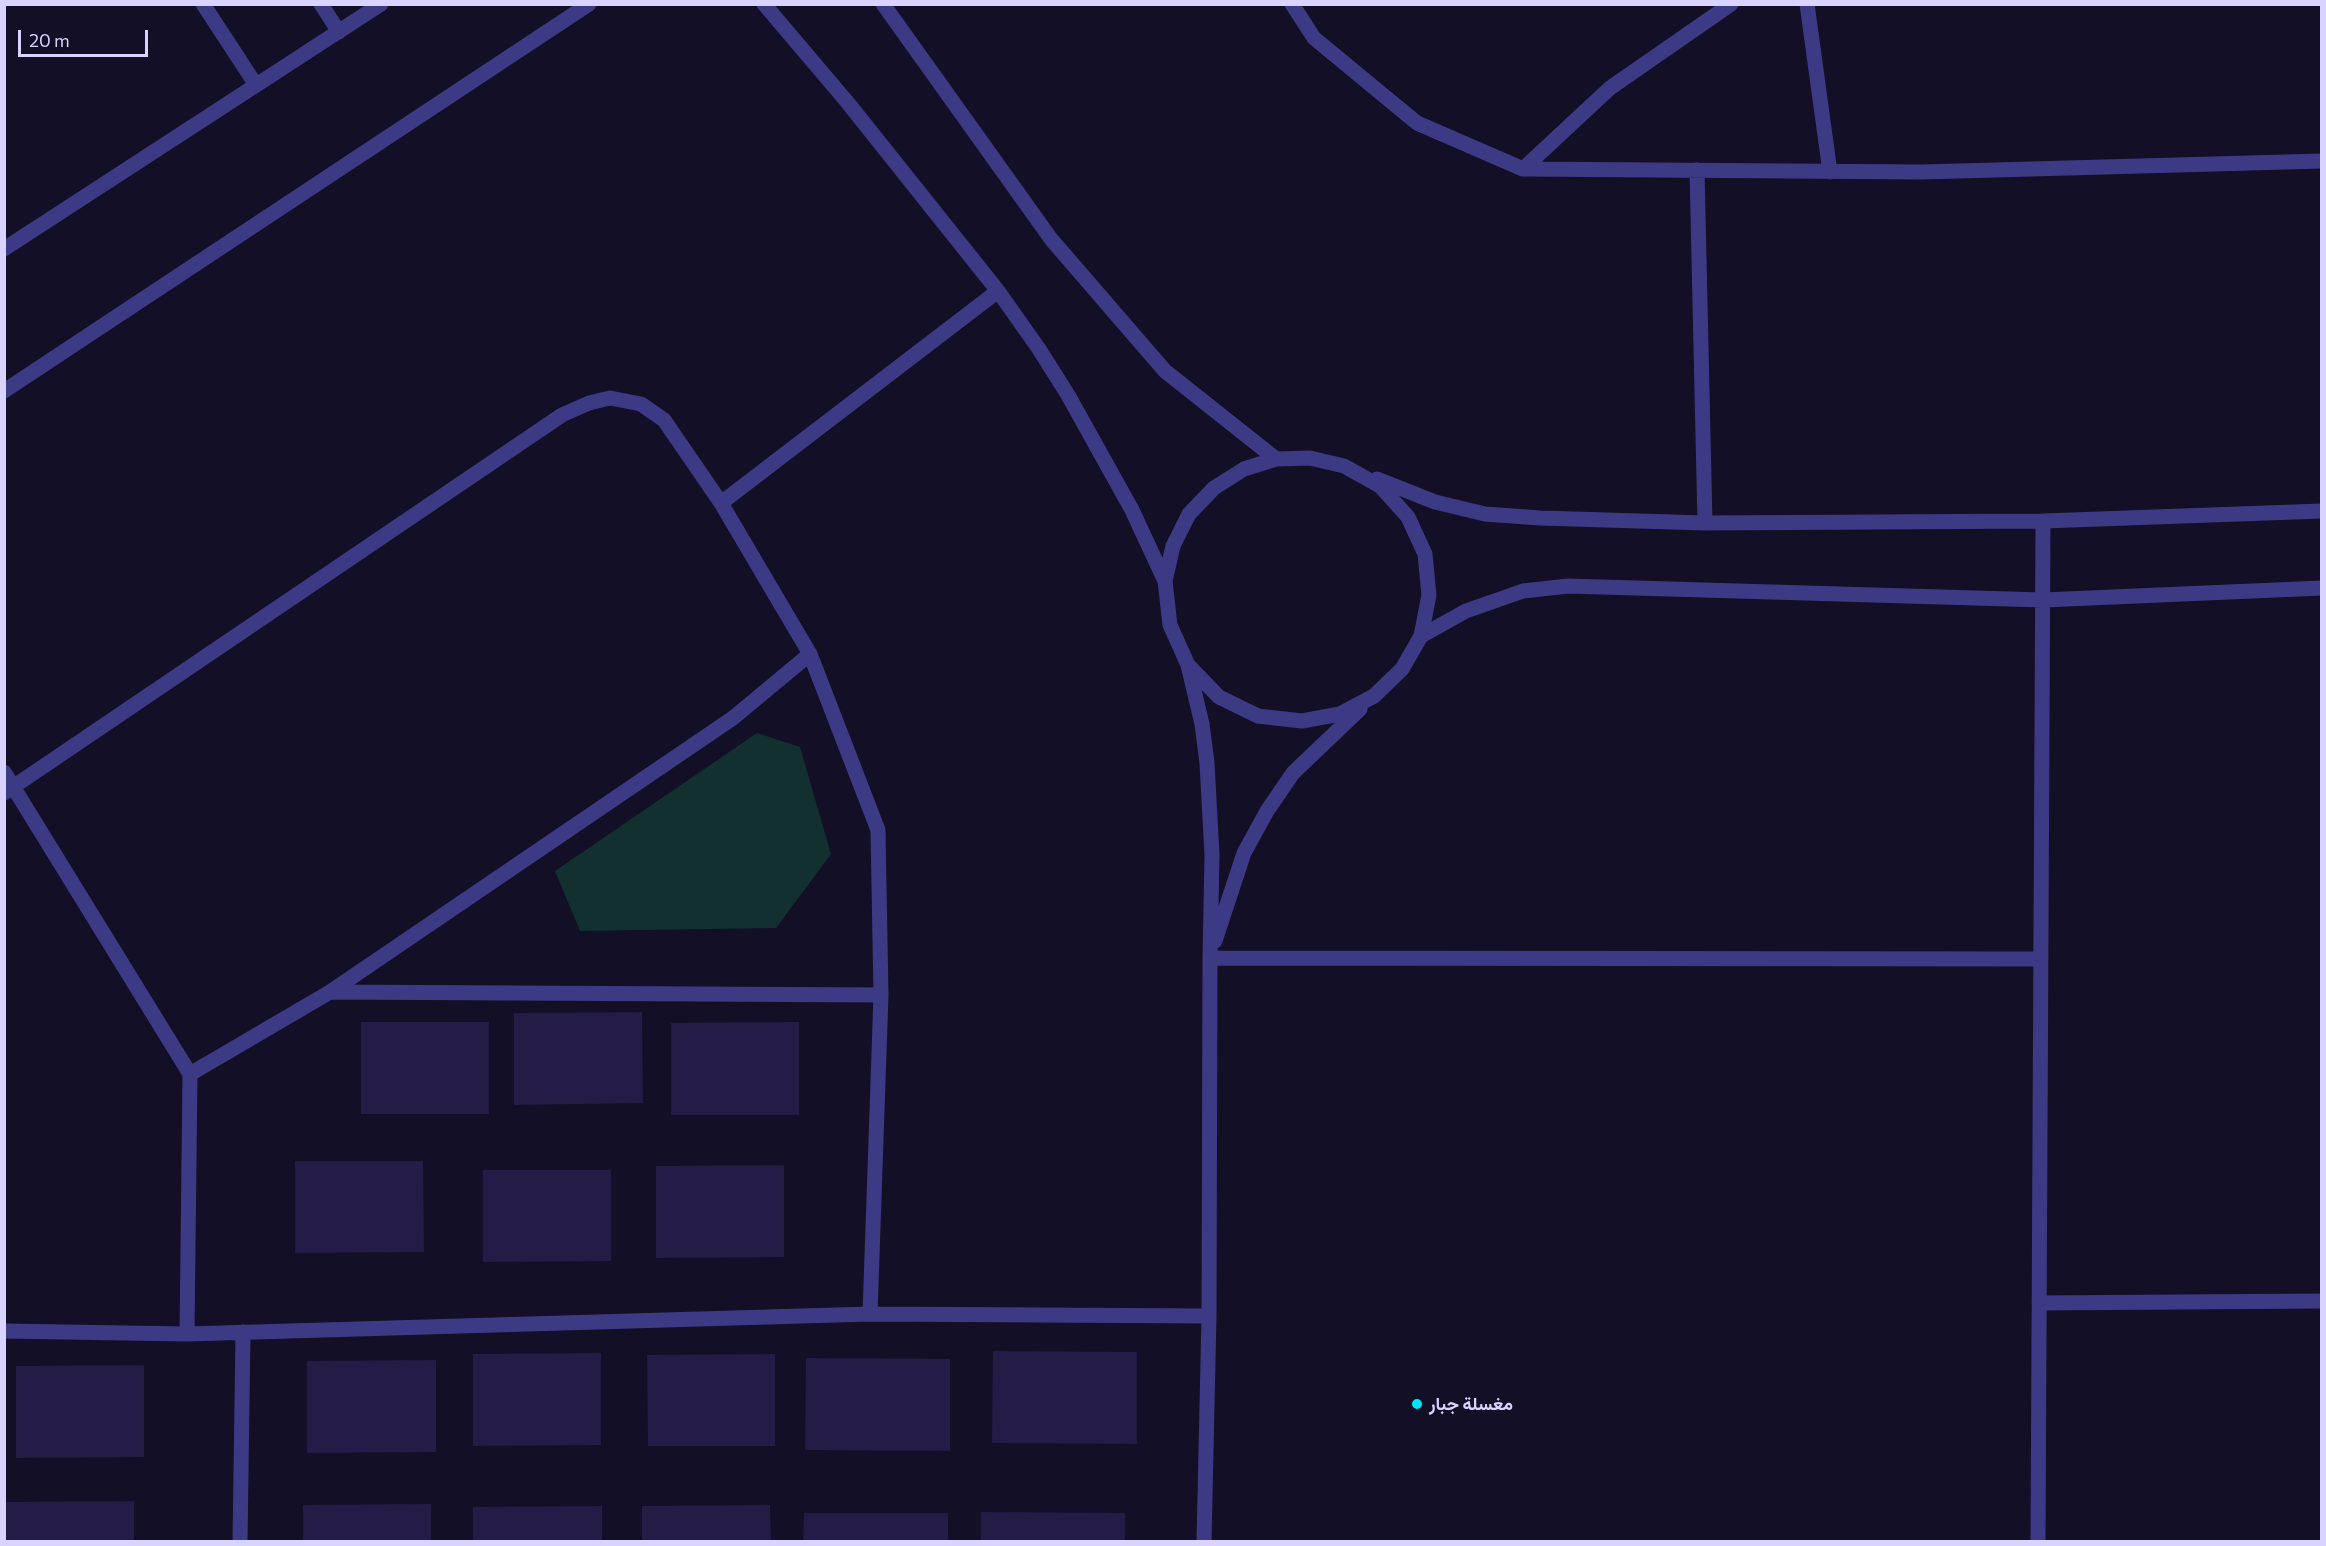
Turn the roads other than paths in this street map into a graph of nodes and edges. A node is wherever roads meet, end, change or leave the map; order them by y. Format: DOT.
graph roads {
  1 [pos="203,4"];
  2 [pos="321,4"];
  3 [pos="381,4"];
  4 [pos="589,4"];
  5 [pos="764,4"];
  6 [pos="883,4"];
  7 [pos="1292,4"];
  8 [pos="1731,4"];
  9 [pos="1807,4"];
  10 [pos="339,32"];
  11 [pos="256,85"];
  12 [pos="2322,161"];
  13 [pos="1523,169"];
  14 [pos="1697,170"];
  15 [pos="1830,172"];
  16 [pos="4,249"];
  17 [pos="998,291"];
  18 [pos="4,392"];
  19 [pos="1276,459"];
  20 [pos="1344,466"];
  21 [pos="721,503"];
  22 [pos="2322,511"];
  23 [pos="2043,520"];
  24 [pos="1706,523"];
  25 [pos="1165,581"];
  26 [pos="2322,588"];
  27 [pos="2043,600"];
  28 [pos="1421,636"];
  29 [pos="810,654"];
  30 [pos="1188,665"];
  31 [pos="1374,696"];
  32 [pos="4,772"];
  33 [pos="9,790"];
  34 [pos="1210,958"];
  35 [pos="2041,959"];
  36 [pos="330,992"];
  37 [pos="881,995"];
  38 [pos="190,1074"];
  39 [pos="2322,1301"];
  40 [pos="2039,1303"];
  41 [pos="870,1314"];
  42 [pos="1209,1316"];
  43 [pos="4,1331"];
  44 [pos="243,1332"];
  45 [pos="187,1334"];
  46 [pos="240,1542"];
  47 [pos="1204,1542"];
  48 [pos="2038,1542"];
  1 -- 11 [label="street"];
  2 -- 10 [label="street"];
  3 -- 10 [label="street"];
  4 -- 18 [label="street"];
  5 -- 17 [label="street"];
  6 -- 19 [label="street"];
  7 -- 13 [label="street"];
  8 -- 13 [label="street"];
  9 -- 15 [label="street"];
  10 -- 11 [label="street"];
  11 -- 16 [label="street"];
  12 -- 15 [label="street"];
  13 -- 14 [label="street"];
  14 -- 15 [label="street"];
  14 -- 24 [label="street"];
  17 -- 21 [label="street"];
  17 -- 25 [label="street"];
  19 -- 20 [label="street"];
  19 -- 25 [label="street"];
  20 -- 24 [label="street"];
  20 -- 28 [label="street"];
  21 -- 29 [label="street"];
  21 -- 33 [label="street"];
  22 -- 23 [label="street"];
  23 -- 24 [label="street"];
  23 -- 27 [label="street"];
  25 -- 30 [label="street"];
  26 -- 27 [label="street"];
  27 -- 28 [label="street"];
  27 -- 35 [label="street"];
  28 -- 31 [label="street"];
  29 -- 36 [label="street"];
  29 -- 37 [label="street"];
  30 -- 31 [label="street"];
  30 -- 34 [label="street"];
  31 -- 34 [label="street"];
  32 -- 33 [label="street"];
  33 -- 38 [label="street"];
  34 -- 35 [label="street"];
  34 -- 42 [label="street"];
  35 -- 40 [label="street"];
  36 -- 37 [label="street"];
  36 -- 38 [label="street"];
  37 -- 41 [label="street"];
  38 -- 45 [label="street"];
  39 -- 40 [label="street"];
  40 -- 48 [label="street"];
  41 -- 42 [label="street"];
  41 -- 44 [label="street"];
  42 -- 47 [label="street"];
  43 -- 45 [label="street"];
  44 -- 45 [label="street"];
  44 -- 46 [label="street"];
}
